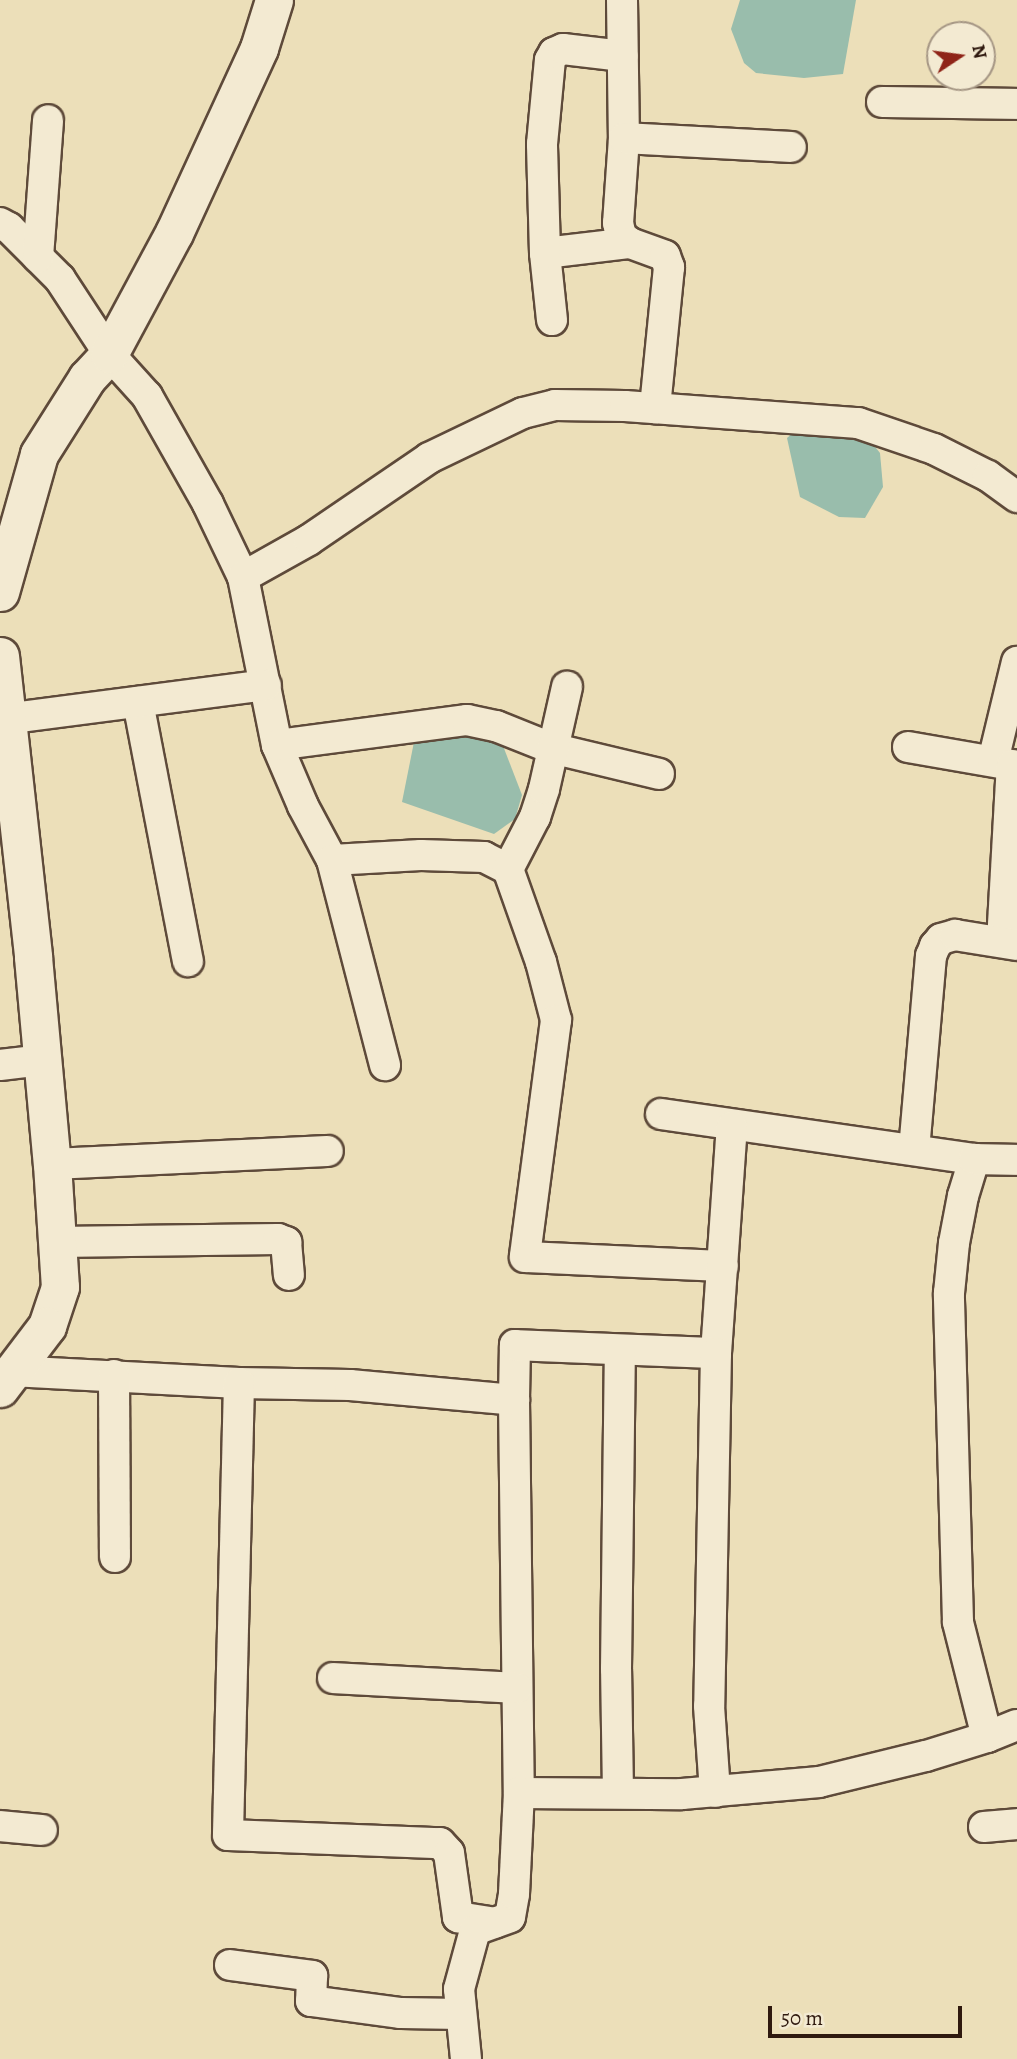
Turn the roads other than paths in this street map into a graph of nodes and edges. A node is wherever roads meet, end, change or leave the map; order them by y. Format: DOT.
graph roads {
  1 [pos="274,0"];
  2 [pos="622,0"];
  3 [pos="623,56"];
  4 [pos="881,102"];
  5 [pos="1017,104"];
  6 [pos="48,120"];
  7 [pos="624,138"];
  8 [pos="791,147"];
  9 [pos="0,223"];
  10 [pos="630,243"];
  11 [pos="545,253"];
  12 [pos="38,257"];
  13 [pos="552,320"];
  14 [pos="109,354"];
  15 [pos="655,408"];
  16 [pos="1016,487"];
  17 [pos="243,578"];
  18 [pos="0,592"];
  19 [pos="0,656"];
  20 [pos="1017,662"];
  21 [pos="266,685"];
  22 [pos="567,687"];
  23 [pos="138,702"];
  24 [pos="4,733"];
  25 [pos="277,745"];
  26 [pos="908,747"];
  27 [pos="551,748"];
  28 [pos="1007,764"];
  29 [pos="659,774"];
  30 [pos="332,860"];
  31 [pos="508,869"];
  32 [pos="1009,943"];
  33 [pos="188,961"];
  34 [pos="42,1060"];
  35 [pos="0,1065"];
  36 [pos="385,1065"];
  37 [pos="661,1114"];
  38 [pos="732,1127"];
  39 [pos="914,1150"];
  40 [pos="328,1151"];
  41 [pos="974,1159"];
  42 [pos="1017,1160"];
  43 [pos="52,1164"];
  44 [pos="57,1242"];
  45 [pos="723,1266"];
  46 [pos="289,1276"];
  47 [pos="620,1351"];
  48 [pos="716,1353"];
  49 [pos="114,1375"];
  50 [pos="6,1379"];
  51 [pos="239,1383"];
  52 [pos="513,1400"];
  53 [pos="115,1557"];
  54 [pos="333,1678"];
  55 [pos="517,1688"];
  56 [pos="1017,1725"];
  57 [pos="988,1737"];
  58 [pos="519,1793"];
  59 [pos="618,1793"];
  60 [pos="715,1793"];
  61 [pos="1017,1824"];
  62 [pos="0,1826"];
  63 [pos="984,1827"];
  64 [pos="42,1830"];
  65 [pos="495,1923"];
  66 [pos="230,1965"];
  67 [pos="461,2014"];
  68 [pos="466,2059"];
  1 -- 14 [label="street"];
  2 -- 3 [label="street"];
  3 -- 7 [label="street"];
  3 -- 11 [label="street"];
  4 -- 5 [label="street"];
  6 -- 12 [label="street"];
  7 -- 8 [label="street"];
  7 -- 10 [label="street"];
  9 -- 12 [label="street"];
  10 -- 11 [label="street"];
  10 -- 15 [label="street"];
  11 -- 13 [label="street"];
  12 -- 14 [label="street"];
  14 -- 17 [label="street"];
  14 -- 18 [label="street"];
  15 -- 16 [label="street"];
  15 -- 17 [label="street"];
  17 -- 21 [label="street"];
  19 -- 24 [label="street"];
  20 -- 28 [label="street"];
  21 -- 23 [label="street"];
  21 -- 25 [label="street"];
  22 -- 27 [label="street"];
  23 -- 24 [label="street"];
  23 -- 33 [label="street"];
  24 -- 34 [label="street"];
  25 -- 27 [label="street"];
  25 -- 30 [label="street"];
  26 -- 28 [label="street"];
  27 -- 29 [label="street"];
  27 -- 31 [label="street"];
  28 -- 32 [label="street"];
  30 -- 31 [label="street"];
  30 -- 36 [label="street"];
  31 -- 45 [label="street"];
  32 -- 39 [label="street"];
  34 -- 35 [label="street"];
  34 -- 43 [label="street"];
  37 -- 38 [label="street"];
  38 -- 39 [label="street"];
  38 -- 45 [label="street"];
  39 -- 41 [label="street"];
  40 -- 43 [label="street"];
  41 -- 42 [label="street"];
  41 -- 57 [label="street"];
  43 -- 44 [label="street"];
  44 -- 46 [label="street"];
  44 -- 50 [label="street"];
  45 -- 48 [label="street"];
  47 -- 48 [label="street"];
  47 -- 52 [label="street"];
  47 -- 59 [label="street"];
  48 -- 60 [label="street"];
  49 -- 50 [label="street"];
  49 -- 51 [label="street"];
  49 -- 53 [label="street"];
  51 -- 52 [label="street"];
  51 -- 65 [label="street"];
  52 -- 55 [label="street"];
  54 -- 55 [label="street"];
  55 -- 58 [label="street"];
  56 -- 57 [label="street"];
  57 -- 60 [label="street"];
  58 -- 59 [label="street"];
  58 -- 65 [label="street"];
  59 -- 60 [label="street"];
  61 -- 63 [label="street"];
  62 -- 64 [label="street"];
  65 -- 67 [label="street"];
  66 -- 67 [label="street"];
  67 -- 68 [label="street"];
}
